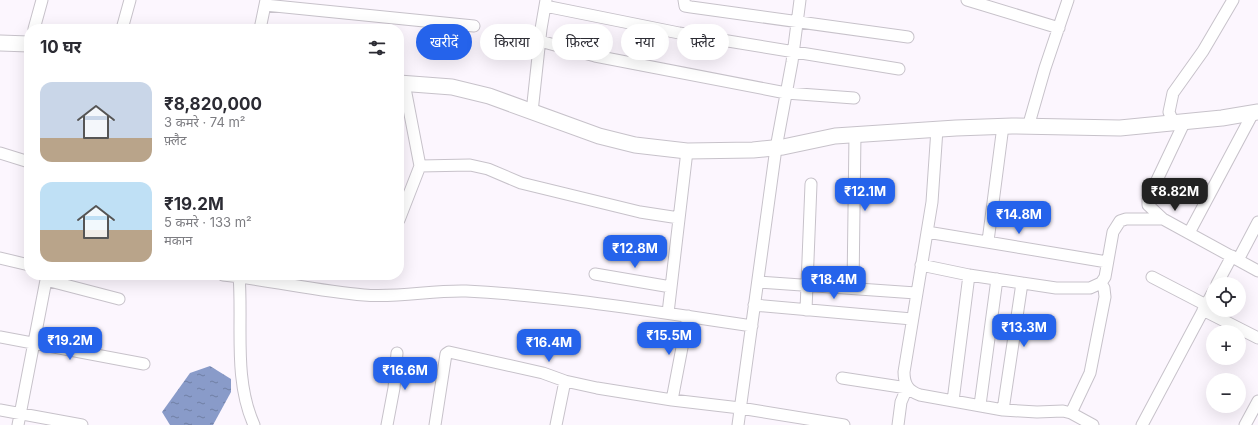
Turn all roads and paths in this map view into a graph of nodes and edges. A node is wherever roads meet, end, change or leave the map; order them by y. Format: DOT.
graph roads {
  1 [pos="42,0"];
  2 [pos="130,0"];
  3 [pos="684,0"];
  4 [pos="800,0"];
  5 [pos="967,0"];
  6 [pos="1068,0"];
  7 [pos="1233,0"];
  8 [pos="265,2"];
  9 [pos="546,3"];
  10 [pos="704,4"];
  11 [pos="797,21"];
  12 [pos="35,24"];
  13 [pos="123,24"];
  14 [pos="261,24"];
  15 [pos="543,24"];
  16 [pos="474,26"];
  17 [pos="1059,28"];
  18 [pos="908,37"];
  19 [pos="544,42"];
  20 [pos="0,43"];
  21 [pos="24,44"];
  22 [pos="793,52"];
  23 [pos="538,60"];
  24 [pos="899,69"];
  25 [pos="404,83"];
  26 [pos="786,93"];
  27 [pos="404,96"];
  28 [pos="854,98"];
  29 [pos="532,112"];
  30 [pos="1255,113"];
  31 [pos="1179,122"];
  32 [pos="1003,126"];
  33 [pos="1028,127"];
  34 [pos="937,129"];
  35 [pos="855,134"];
  36 [pos="776,148"];
  37 [pos="687,151"];
  38 [pos="0,153"];
  39 [pos="24,160"];
  40 [pos="420,166"];
  41 [pos="811,184"];
  42 [pos="404,207"];
  43 [pos="679,218"];
  44 [pos="1163,219"];
  45 [pos="1258,222"];
  46 [pos="927,232"];
  47 [pos="1189,233"];
  48 [pos="988,241"];
  49 [pos="0,258"];
  50 [pos="1235,258"];
  51 [pos="1107,262"];
  52 [pos="24,264"];
  53 [pos="921,265"];
  54 [pos="1258,271"];
  55 [pos="595,274"];
  56 [pos="969,275"];
  57 [pos="1152,277"];
  58 [pos="1222,277"];
  59 [pos="997,279"];
  60 [pos="47,280"];
  61 [pos="54,280"];
  62 [pos="239,280"];
  63 [pos="266,280"];
  64 [pos="758,282"];
  65 [pos="1022,283"];
  66 [pos="1101,283"];
  67 [pos="807,285"];
  68 [pos="671,287"];
  69 [pos="853,288"];
  70 [pos="916,293"];
  71 [pos="119,299"];
  72 [pos="754,305"];
  73 [pos="1205,308"];
  74 [pos="806,310"];
  75 [pos="668,313"];
  76 [pos="688,316"];
  77 [pos="912,318"];
  78 [pos="752,326"];
  79 [pos="0,336"];
  80 [pos="1258,338"];
  81 [pos="34,343"];
  82 [pos="397,353"];
  83 [pos="144,364"];
  84 [pos="842,378"];
  85 [pos="565,381"];
  86 [pos="907,388"];
  87 [pos="672,400"];
  88 [pos="952,401"];
  89 [pos="1258,401"];
  90 [pos="980,405"];
  91 [pos="740,408"];
  92 [pos="0,410"];
  93 [pos="1003,410"];
  94 [pos="1071,413"];
  95 [pos="20,414"];
  96 [pos="18,425"];
  97 [pos="82,425"];
  98 [pos="254,425"];
  99 [pos="387,425"];
  100 [pos="435,425"];
  101 [pos="556,425"];
  102 [pos="738,425"];
  103 [pos="844,425"];
  104 [pos="898,425"];
  105 [pos="1093,425"];
  106 [pos="1142,425"];
  107 [pos="1245,425"];
  1 -- 12 [label="street"];
  2 -- 13 [label="street"];
  3 -- 10 [label="street"];
  4 -- 11 [label="street"];
  5 -- 17 [label="street"];
  6 -- 17 [label="street"];
  7 -- 31 [label="street"];
  8 -- 14 [label="street"];
  8 -- 16 [label="street"];
  9 -- 15 [label="street"];
  9 -- 22 [label="street"];
  10 -- 11 [label="street"];
  11 -- 18 [label="street"];
  11 -- 22 [label="street"];
  17 -- 33 [label="street"];
  19 -- 26 [label="street"];
  20 -- 21 [label="street"];
  22 -- 24 [label="street"];
  22 -- 26 [label="street"];
  23 -- 29 [label="street"];
  25 -- 29 [label="street"];
  26 -- 28 [label="street"];
  26 -- 36 [label="street"];
  27 -- 40 [label="street"];
  29 -- 37 [label="street"];
  30 -- 31 [label="street"];
  30 -- 47 [label="street"];
  31 -- 33 [label="street"];
  31 -- 44 [label="street"];
  32 -- 33 [label="street"];
  32 -- 34 [label="street"];
  32 -- 48 [label="street"];
  34 -- 35 [label="street"];
  34 -- 46 [label="street"];
  35 -- 36 [label="street"];
  35 -- 69 [label="street"];
  36 -- 37 [label="street"];
  36 -- 64 [label="street"];
  37 -- 43 [label="street"];
  38 -- 39 [label="street"];
  40 -- 42 [label="street"];
  40 -- 43 [label="street"];
  41 -- 67 [label="street"];
  43 -- 68 [label="street"];
  44 -- 47 [label="street"];
  44 -- 51 [label="street"];
  45 -- 50 [label="street"];
  46 -- 48 [label="street"];
  46 -- 53 [label="street"];
  47 -- 50 [label="street"];
  48 -- 51 [label="street"];
  49 -- 52 [label="street"];
  50 -- 54 [label="street"];
  50 -- 58 [label="street"];
  51 -- 66 [label="street"];
  53 -- 56 [label="street"];
  53 -- 70 [label="street"];
  55 -- 68 [label="street"];
  56 -- 59 [label="street"];
  56 -- 88 [label="street"];
  57 -- 73 [label="street"];
  59 -- 65 [label="street"];
  59 -- 90 [label="street"];
  60 -- 81 [label="street"];
  61 -- 71 [label="street"];
  62 -- 98 [label="street"];
  63 -- 75 [label="street"];
  64 -- 67 [label="street"];
  64 -- 72 [label="street"];
  65 -- 66 [label="street"];
  65 -- 93 [label="street"];
  66 -- 94 [label="street"];
  67 -- 69 [label="street"];
  67 -- 74 [label="street"];
  68 -- 75 [label="street"];
  69 -- 70 [label="street"];
  70 -- 77 [label="street"];
  72 -- 74 [label="street"];
  72 -- 78 [label="street"];
  73 -- 80 [label="street"];
  73 -- 106 [label="street"];
  74 -- 77 [label="street"];
  75 -- 76 [label="street"];
  76 -- 78 [label="street"];
  76 -- 87 [label="street"];
  77 -- 86 [label="street"];
  78 -- 91 [label="street"];
  79 -- 81 [label="street"];
  81 -- 83 [label="street"];
  81 -- 95 [label="street"];
  82 -- 99 [label="street"];
  84 -- 86 [label="street"];
  85 -- 87 [label="street"];
  85 -- 100 [label="street"];
  85 -- 101 [label="street"];
  86 -- 88 [label="street"];
  86 -- 104 [label="street"];
  87 -- 91 [label="street"];
  88 -- 90 [label="street"];
  89 -- 107 [label="street"];
  90 -- 93 [label="street"];
  91 -- 102 [label="street"];
  91 -- 103 [label="street"];
  92 -- 95 [label="street"];
  93 -- 94 [label="street"];
  94 -- 105 [label="street"];
  95 -- 96 [label="street"];
  95 -- 97 [label="street"];
}
